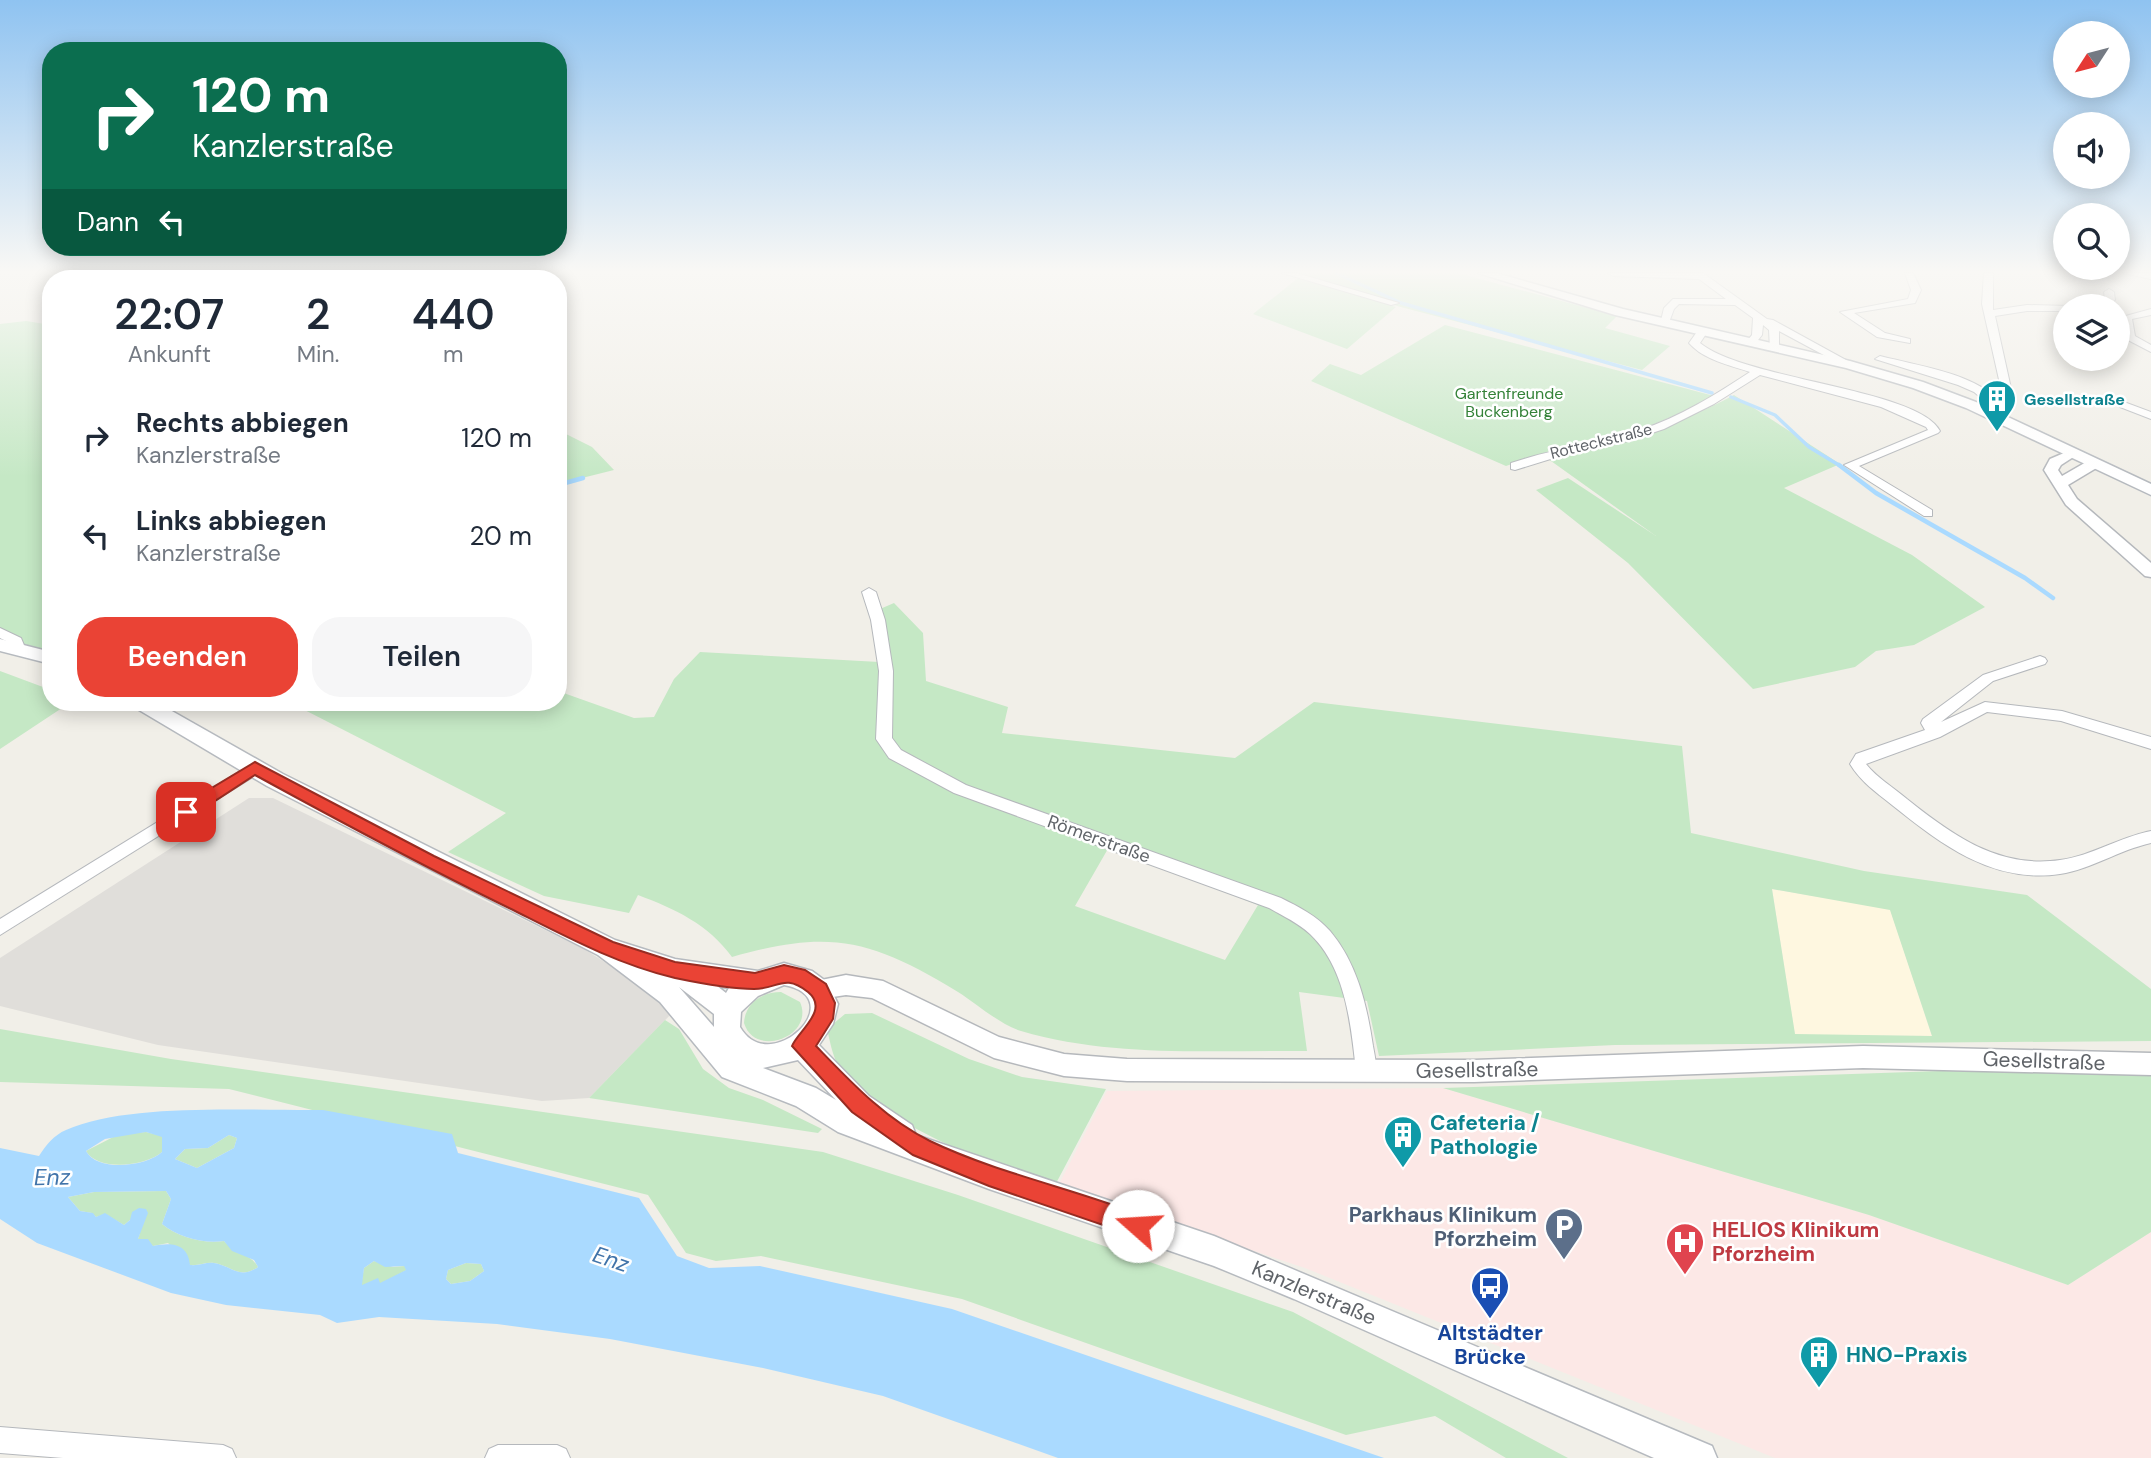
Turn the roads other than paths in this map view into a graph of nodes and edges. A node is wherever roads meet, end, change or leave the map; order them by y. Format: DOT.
graph roads {
  1 [pos="1695,341"];
  2 [pos="1747,341"];
  3 [pos="1774,341"];
  4 [pos="1801,341"];
  5 [pos="1996,341"];
  6 [pos="1751,342"];
  7 [pos="1774,347"];
  8 [pos="1880,359"];
  9 [pos="1850,365"];
  10 [pos="1758,371"];
  11 [pos="2124,405"];
  12 [pos="1995,411"];
  13 [pos="2151,416"];
  14 [pos="2071,454"];
  15 [pos="2093,464"];
  16 [pos="1515,466"];
  17 [pos="2058,484"];
  18 [pos="2151,490"];
  19 [pos="1928,513"];
  20 [pos="2151,572"];
  21 [pos="869,592"];
  22 [pos="0,632"];
  23 [pos="10,647"];
  24 [pos="42,656"];
  25 [pos="2040,661"];
  26 [pos="157,711"];
  27 [pos="1934,733"];
  28 [pos="2151,743"];
  29 [pos="255,768"];
  30 [pos="2151,837"];
  31 [pos="0,928"];
  32 [pos="607,948"];
  33 [pos="675,970"];
  34 [pos="755,981"];
  35 [pos="819,989"];
  36 [pos="729,1010"];
  37 [pos="802,1046"];
  38 [pos="2151,1064"];
  39 [pos="1366,1071"];
  40 [pos="920,1147"];
  41 [pos="0,1440"];
  42 [pos="223,1458"];
  43 [pos="498,1458"];
  44 [pos="557,1458"];
  45 [pos="1700,1458"];
  1 -- 10 [label="street"];
  2 -- 6 [label="main road"];
  3 -- 7 [label="street"];
  4 -- 9 [label="street"];
  5 -- 12 [label="street"];
  6 -- 7 [label="main road"];
  7 -- 9 [label="main road"];
  8 -- 12 [label="street"];
  9 -- 12 [label="main road"];
  10 -- 16 [label="street, Rotteckstraße"];
  10 -- 19 [label="street"];
  11 -- 13 [label="street"];
  12 -- 14 [label="main road"];
  14 -- 15 [label="main road"];
  14 -- 17 [label="street"];
  15 -- 17 [label="street"];
  15 -- 18 [label="main road"];
  17 -- 20 [label="street"];
  21 -- 39 [label="street, Römerstraße"];
  22 -- 23 [label="street"];
  23 -- 24 [label="main road"];
  25 -- 27 [label="street"];
  26 -- 29 [label="main road, Kanzlerstraße"];
  27 -- 28 [label="street"];
  27 -- 30 [label="street"];
  29 -- 31 [label="street"];
  29 -- 32 [label="main road, Kanzlerstraße"];
  32 -- 33 [label="main road, Kanzlerstraße"];
  32 -- 40 [label="main road, Kanzlerstraße"];
  33 -- 34 [label="main road, Kanzlerstraße"];
  33 -- 36 [label="main road, Kanzlerstraße"];
  34 -- 35 [label="main road, Kanzlerstraße"];
  34 -- 36 [label="main road"];
  35 -- 37 [label="main road"];
  35 -- 39 [label="street, Gesellstraße"];
  36 -- 37 [label="main road"];
  37 -- 40 [label="main road, Kanzlerstraße"];
  38 -- 39 [label="street, Gesellstraße"];
  40 -- 45 [label="main road, Kanzlerstraße"];
  41 -- 42 [label="street"];
  43 -- 44 [label="street"];
}
